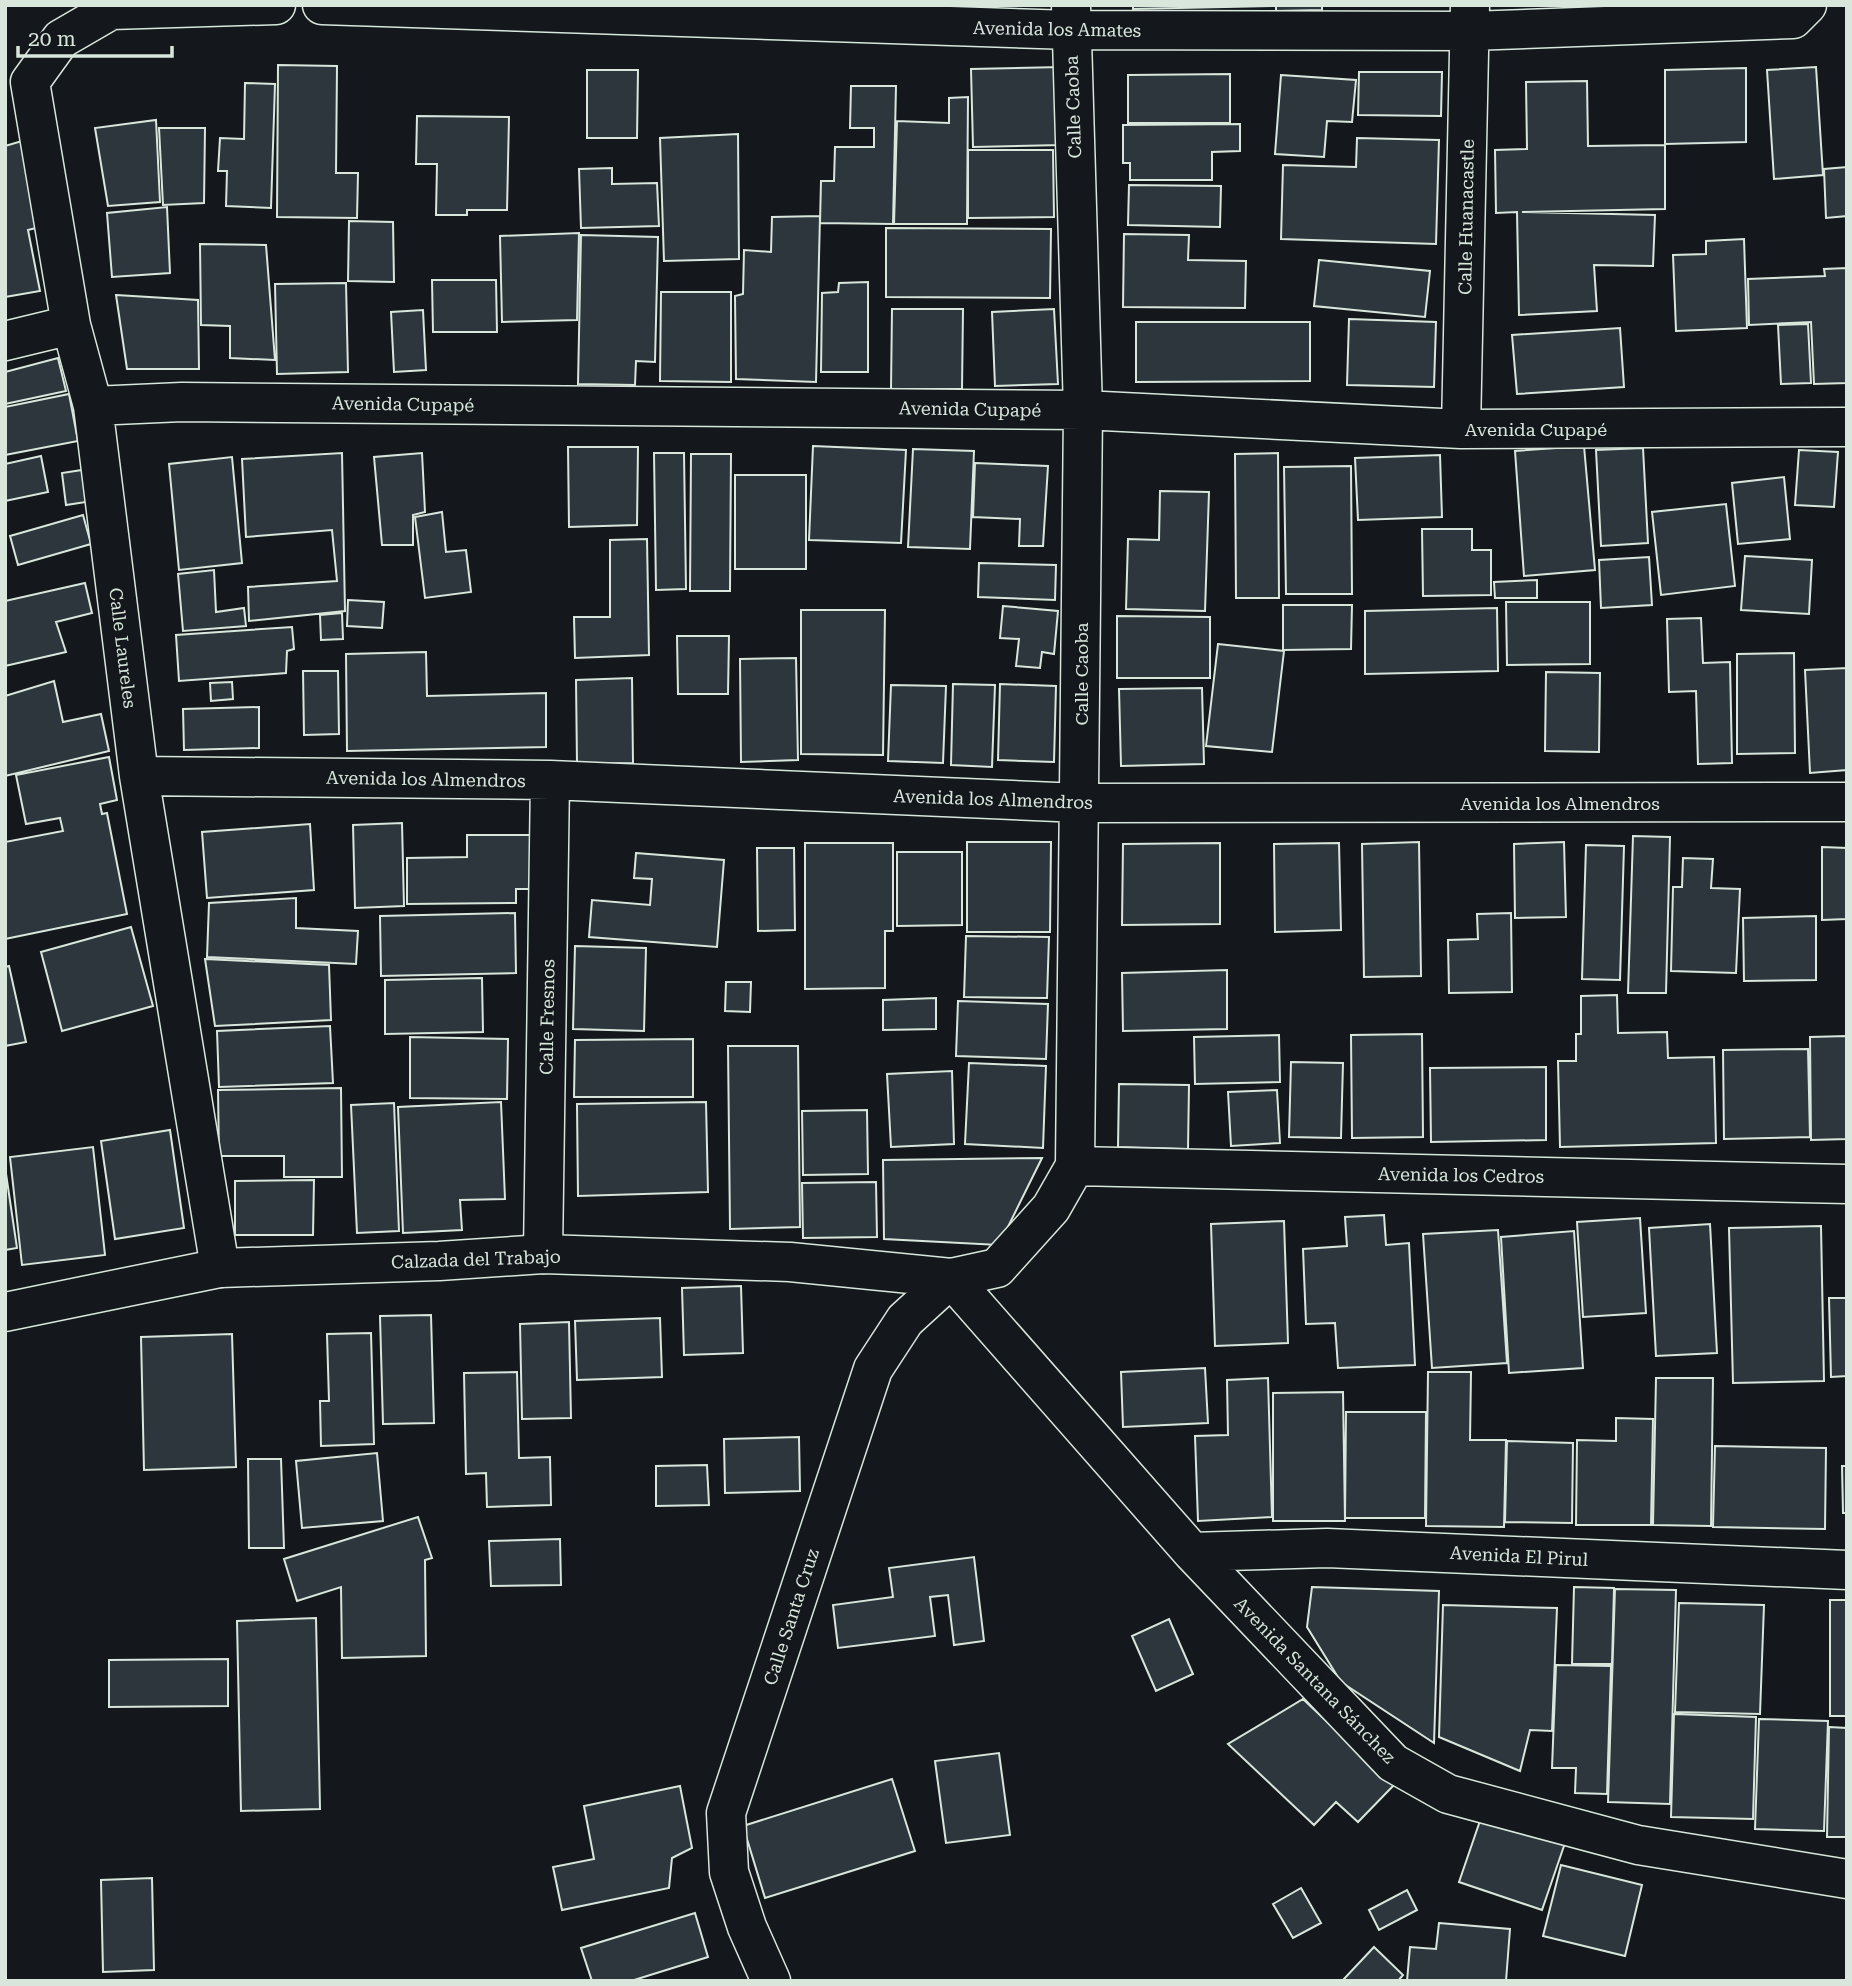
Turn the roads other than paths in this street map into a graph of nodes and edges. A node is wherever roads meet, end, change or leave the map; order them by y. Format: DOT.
graph roads {
  1 [pos="276,5"];
  2 [pos="322,5"];
  3 [pos="688,11"];
  4 [pos="1800,12"];
  5 [pos="1071,18"];
  6 [pos="1470,18"];
  7 [pos="71,326"];
  8 [pos="5,341"];
  9 [pos="93,406"];
  10 [pos="1083,410"];
  11 [pos="1847,427"];
  12 [pos="1461,429"];
  13 [pos="139,776"];
  14 [pos="550,780"];
  15 [pos="1847,802"];
  16 [pos="1080,803"];
  17 [pos="1074,1166"];
  18 [pos="1847,1184"];
  19 [pos="543,1254"];
  20 [pos="220,1268"];
  21 [pos="951,1278"];
  22 [pos="5,1312"];
  23 [pos="1192,1552"];
  24 [pos="1847,1570"];
  25 [pos="1847,1879"];
  26 [pos="771,1981"];
  1 -- 7 [label="street, Calle Laureles"];
  2 -- 3 [label="street, Avenida los Amates"];
  3 -- 5 [label="street, Avenida los Amates"];
  4 -- 6 [label="street, Avenida los Amates"];
  5 -- 6 [label="street, Avenida los Amates"];
  5 -- 10 [label="street, Calle Caoba"];
  6 -- 12 [label="street, Calle Huanacastle"];
  7 -- 8 [label="street"];
  7 -- 9 [label="street, Calle Laureles"];
  9 -- 10 [label="street, Avenida Cupapé"];
  9 -- 13 [label="street, Calle Laureles"];
  10 -- 12 [label="street, Avenida Cupapé"];
  10 -- 16 [label="street, Calle Caoba"];
  11 -- 12 [label="street, Avenida Cupapé"];
  13 -- 14 [label="street, Avenida los Almendros"];
  13 -- 20 [label="street, Calle Laureles"];
  14 -- 16 [label="street, Avenida los Almendros"];
  14 -- 19 [label="street, Calle Fresnos"];
  15 -- 16 [label="street, Avenida los Almendros"];
  16 -- 17 [label="street, Calle Caoba"];
  17 -- 18 [label="street, Avenida los Cedros"];
  17 -- 21 [label="street, Calle Caoba"];
  19 -- 20 [label="street, Calzada del Trabajo"];
  19 -- 21 [label="street, Calzada del Trabajo"];
  20 -- 22 [label="street, Calzada del Trabajo"];
  21 -- 23 [label="street, Avenida Santana Sánchez"];
  21 -- 26 [label="street, Calle Santa Cruz"];
  23 -- 24 [label="street, Avenida El Pirul"];
  23 -- 25 [label="street, Avenida Santana Sánchez"];
}
